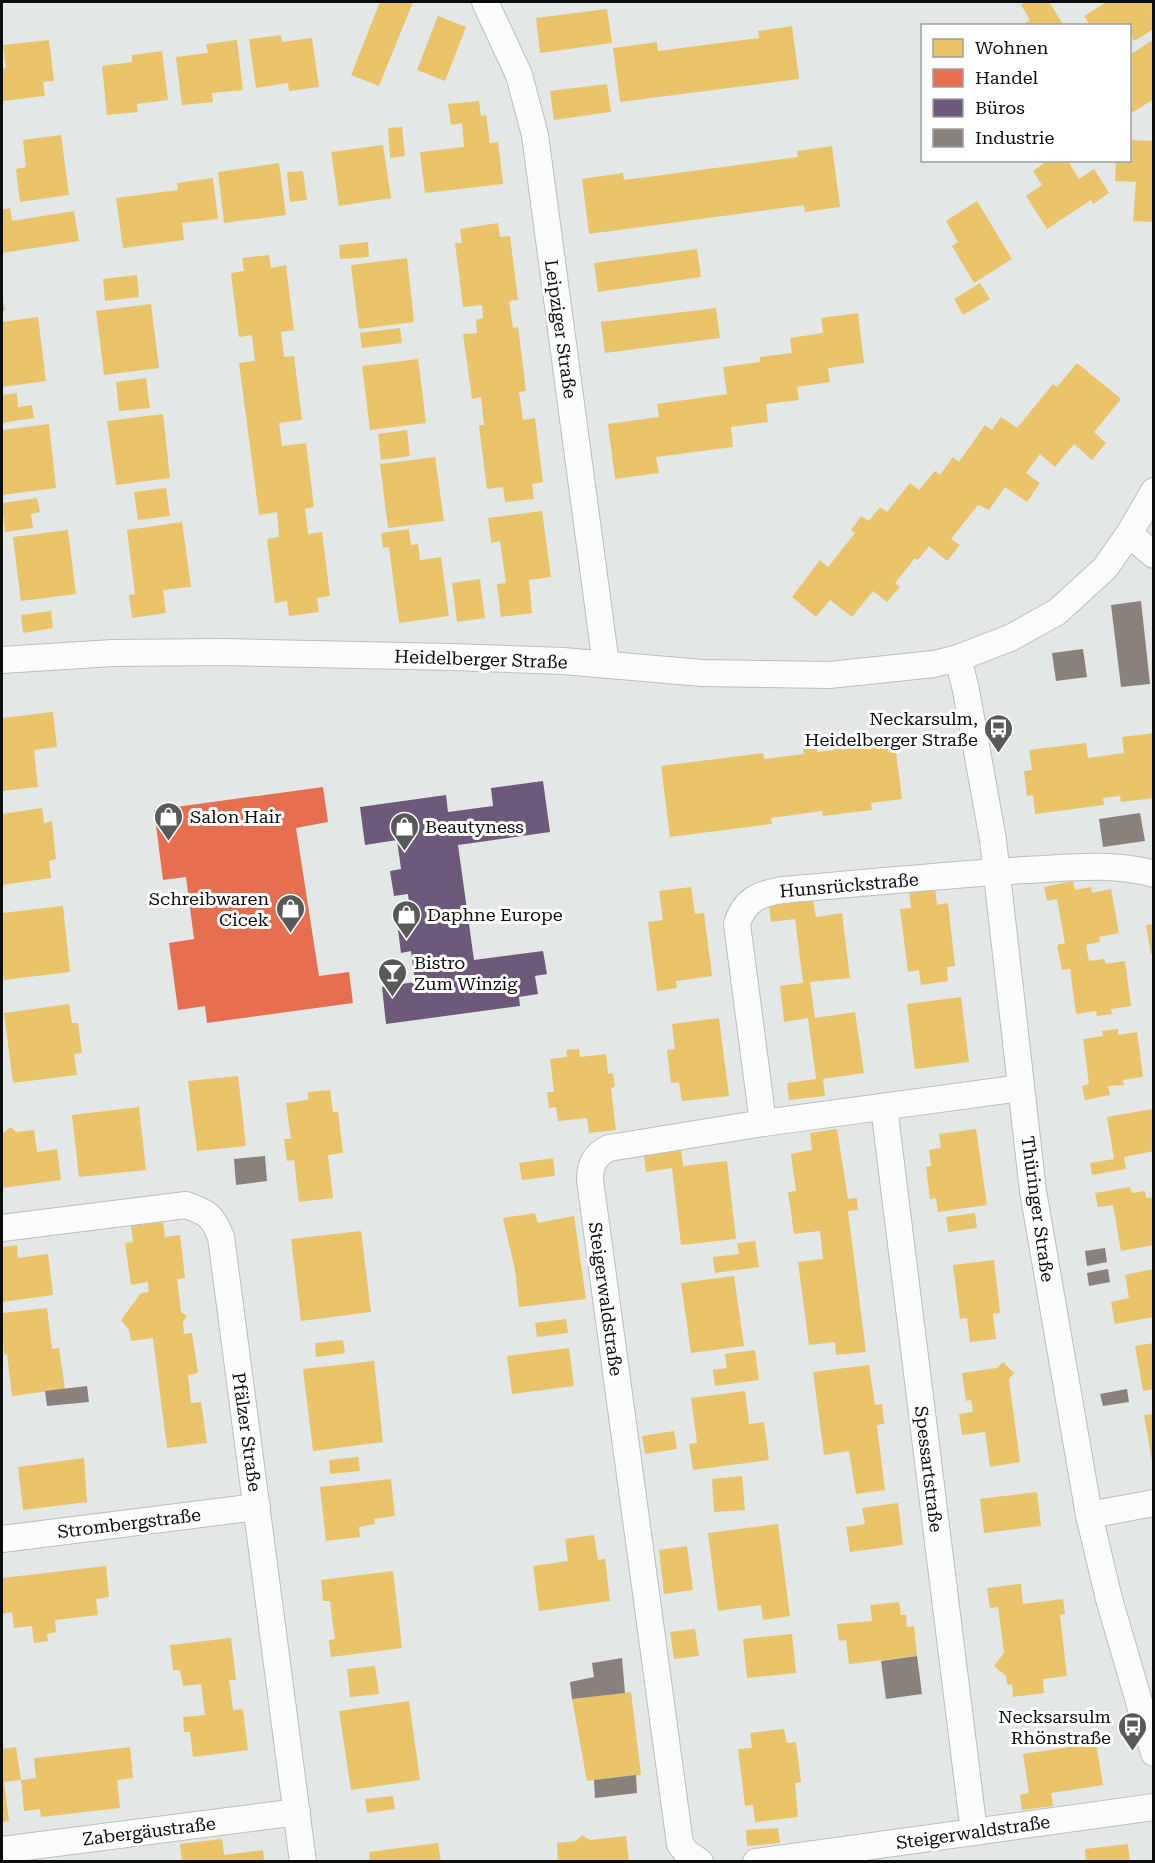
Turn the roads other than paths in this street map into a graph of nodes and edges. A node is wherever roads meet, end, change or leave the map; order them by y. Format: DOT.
graph roads {
  1 [pos="485,2"];
  2 [pos="1154,491"];
  3 [pos="1129,534"];
  4 [pos="1154,555"];
  5 [pos="958,658"];
  6 [pos="2,660"];
  7 [pos="606,665"];
  8 [pos="997,872"];
  9 [pos="1154,874"];
  10 [pos="1021,1088"];
  11 [pos="884,1107"];
  12 [pos="764,1123"];
  13 [pos="2,1228"];
  14 [pos="1154,1503"];
  15 [pos="257,1507"];
  16 [pos="1089,1515"];
  17 [pos="2,1539"];
  18 [pos="1149,1728"];
  19 [pos="1154,1753"];
  20 [pos="1154,1807"];
  21 [pos="297,1812"];
  22 [pos="974,1832"];
  23 [pos="2,1850"];
  24 [pos="303,1862"];
  25 [pos="699,1862"];
  26 [pos="756,1862"];
  1 -- 7 [label="street, Leipziger Straße"];
  2 -- 3 [label="street, Heidelberger Straße"];
  3 -- 4 [label="street"];
  3 -- 5 [label="street, Heidelberger Straße"];
  5 -- 7 [label="street, Heidelberger Straße"];
  5 -- 8 [label="street, Thüringer Straße"];
  6 -- 7 [label="street, Heidelberger Straße"];
  8 -- 9 [label="street, Hunsrückstraße"];
  8 -- 10 [label="street, Thüringer Straße"];
  8 -- 12 [label="street, Hunsrückstraße"];
  10 -- 11 [label="street, Steigerwaldstraße"];
  10 -- 16 [label="street, Thüringer Straße"];
  11 -- 12 [label="street, Steigerwaldstraße"];
  11 -- 22 [label="street, Spessartstraße"];
  12 -- 25 [label="street, Steigerwaldstraße"];
  13 -- 15 [label="street, Pfälzer Straße"];
  14 -- 16 [label="street"];
  15 -- 17 [label="street, Strombergstraße"];
  15 -- 21 [label="street, Pfälzer Straße"];
  16 -- 18 [label="street, Thüringer Straße"];
  18 -- 19 [label="street, Thüringer Straße"];
  20 -- 22 [label="street, Steigerwaldstraße"];
  21 -- 23 [label="street, Zabergäustraße"];
  21 -- 24 [label="street, Pfälzer Straße"];
  22 -- 26 [label="street, Steigerwaldstraße"];
}
